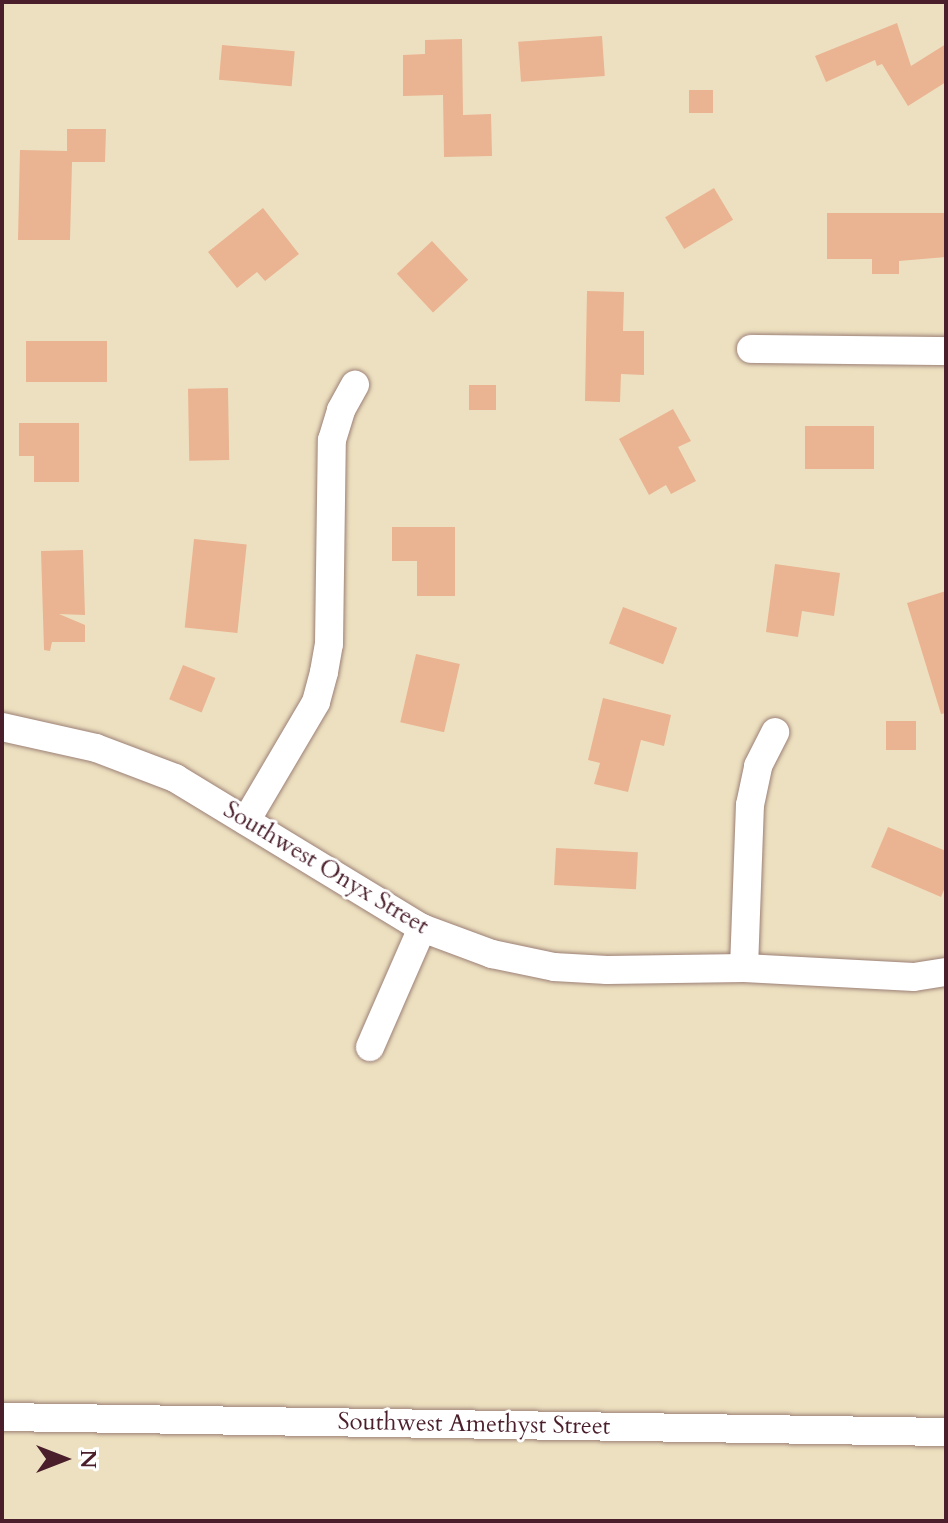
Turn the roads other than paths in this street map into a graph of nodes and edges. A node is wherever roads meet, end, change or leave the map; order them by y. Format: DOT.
graph roads {
  1 [pos="751,349"];
  2 [pos="946,351"];
  3 [pos="355,385"];
  4 [pos="2,727"];
  5 [pos="775,732"];
  6 [pos="246,821"];
  7 [pos="422,928"];
  8 [pos="744,968"];
  9 [pos="946,972"];
  10 [pos="370,1047"];
  11 [pos="2,1417"];
  12 [pos="946,1432"];
  1 -- 2 [label="street"];
  3 -- 6 [label="street"];
  4 -- 6 [label="street, Southwest Onyx Street"];
  5 -- 8 [label="street"];
  6 -- 7 [label="street, Southwest Onyx Street"];
  7 -- 8 [label="street, Southwest Onyx Street"];
  7 -- 10 [label="street"];
  8 -- 9 [label="street, Southwest Onyx Street"];
  11 -- 12 [label="street, Southwest Amethyst Street"];
}
